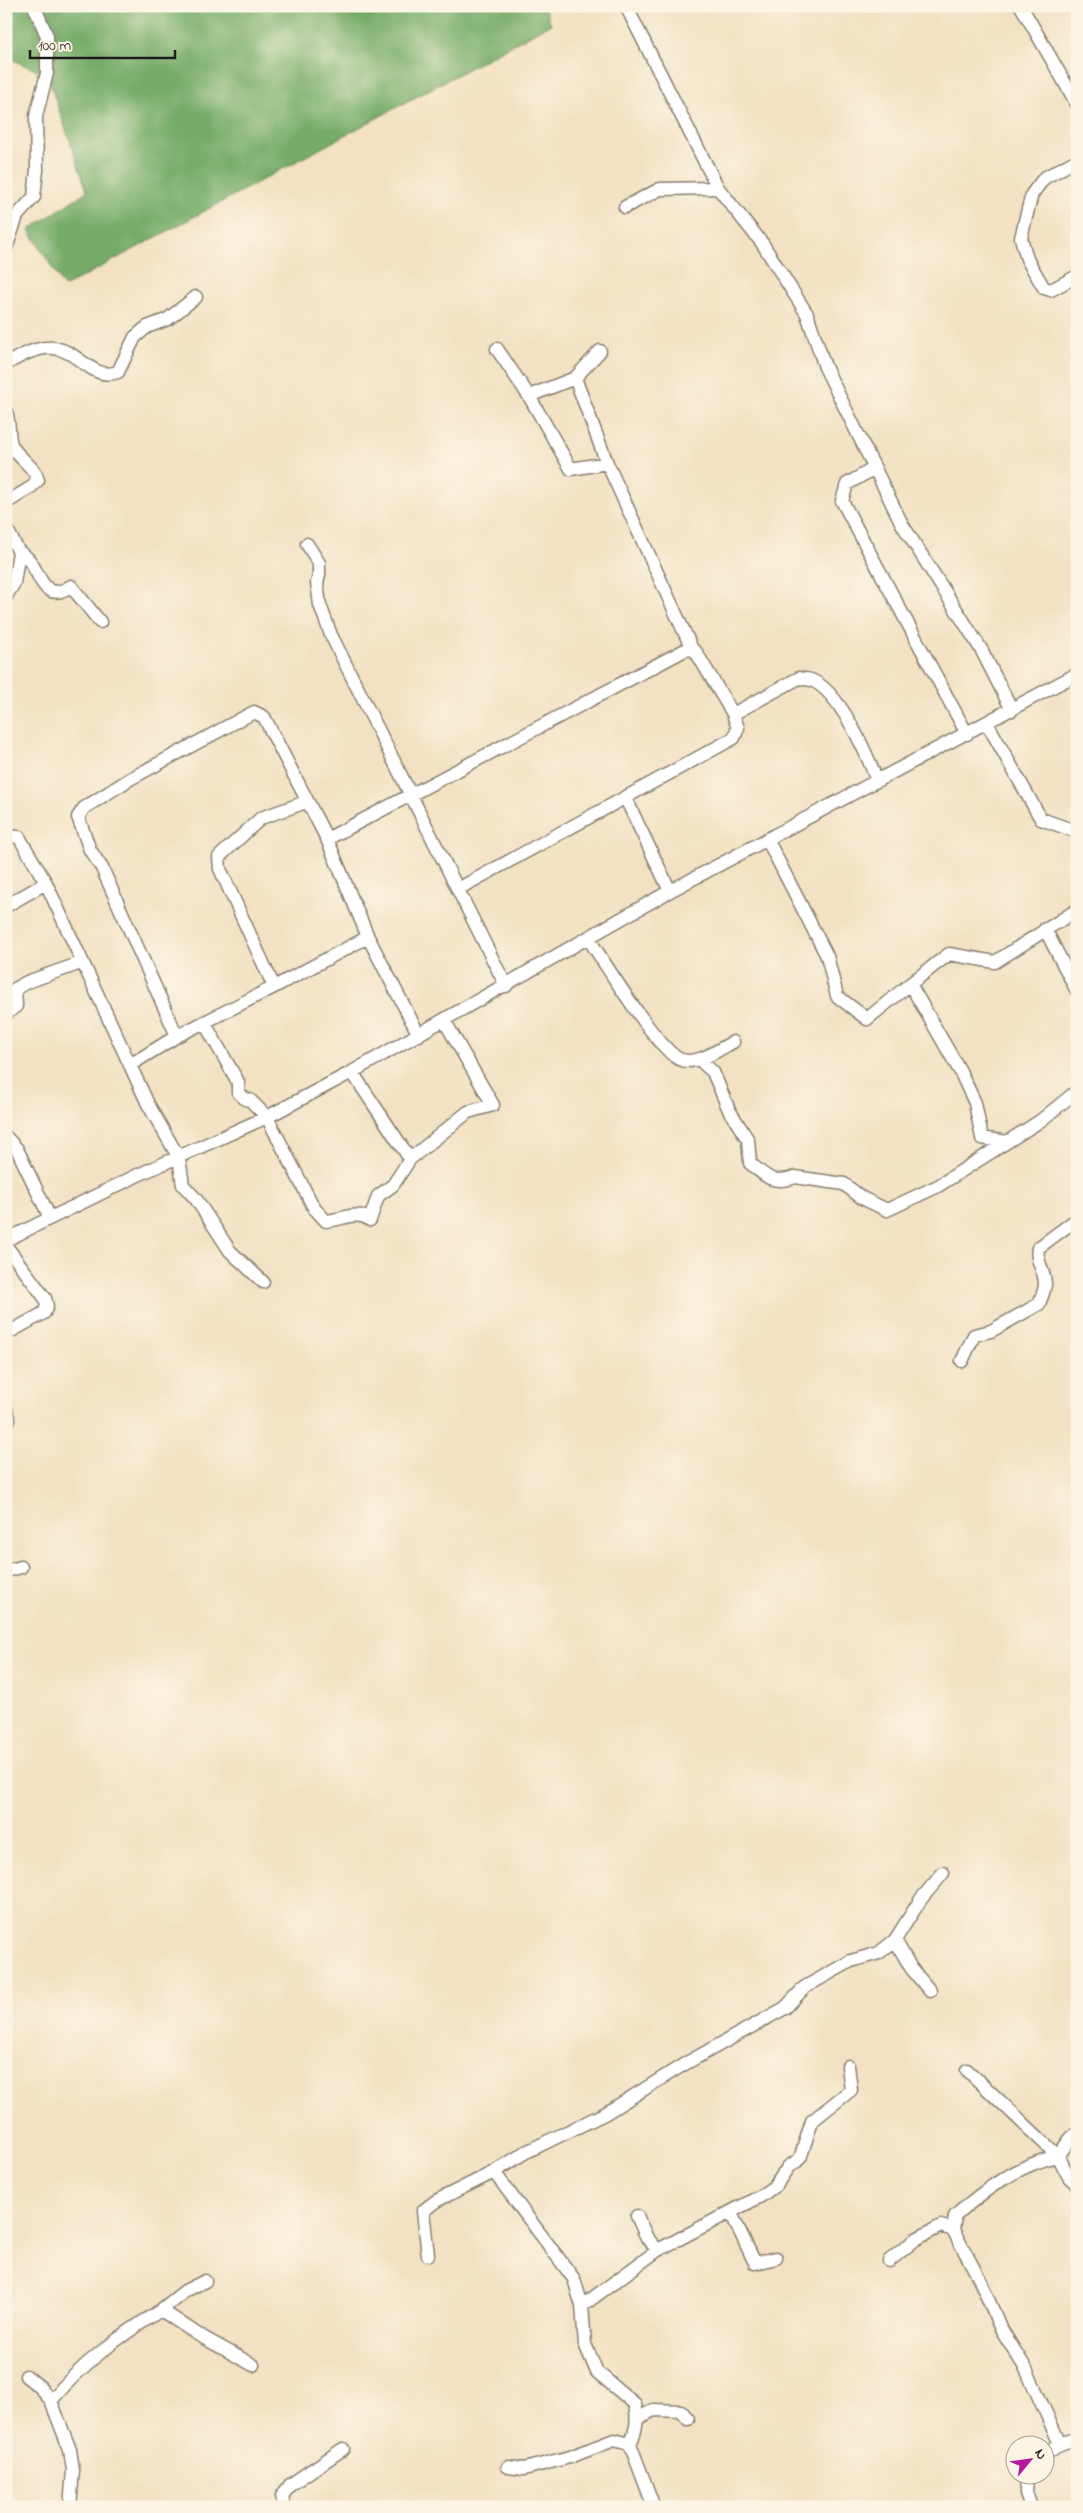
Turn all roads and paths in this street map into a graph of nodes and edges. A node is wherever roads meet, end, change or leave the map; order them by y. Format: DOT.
graph roads {
  1 [pos="34,6"];
  2 [pos="626,6"];
  3 [pos="1021,6"];
  4 [pos="1077,104"];
  5 [pos="1077,160"];
  6 [pos="718,188"];
  7 [pos="624,207"];
  8 [pos="6,248"];
  9 [pos="1077,276"];
  10 [pos="196,297"];
  11 [pos="497,349"];
  12 [pos="600,351"];
  13 [pos="6,364"];
  14 [pos="575,378"];
  15 [pos="528,396"];
  16 [pos="6,412"];
  17 [pos="607,463"];
  18 [pos="875,468"];
  19 [pos="6,503"];
  20 [pos="6,528"];
  21 [pos="307,544"];
  22 [pos="19,552"];
  23 [pos="6,596"];
  24 [pos="100,622"];
  25 [pos="692,649"];
  26 [pos="1077,674"];
  27 [pos="1012,710"];
  28 [pos="733,714"];
  29 [pos="987,723"];
  30 [pos="967,734"];
  31 [pos="877,781"];
  32 [pos="413,796"];
  33 [pos="625,797"];
  34 [pos="306,802"];
  35 [pos="1072,830"];
  36 [pos="6,836"];
  37 [pos="767,839"];
  38 [pos="327,840"];
  39 [pos="46,883"];
  40 [pos="458,889"];
  41 [pos="670,891"];
  42 [pos="6,906"];
  43 [pos="1077,910"];
  44 [pos="1045,929"];
  45 [pos="368,937"];
  46 [pos="588,938"];
  47 [pos="81,963"];
  48 [pos="910,984"];
  49 [pos="506,986"];
  50 [pos="274,987"];
  51 [pos="1077,991"];
  52 [pos="6,1014"];
  53 [pos="444,1020"];
  54 [pos="204,1022"];
  55 [pos="419,1035"];
  56 [pos="176,1036"];
  57 [pos="733,1042"];
  58 [pos="702,1058"];
  59 [pos="130,1065"];
  60 [pos="352,1072"];
  61 [pos="1077,1091"];
  62 [pos="267,1117"];
  63 [pos="6,1137"];
  64 [pos="1007,1142"];
  65 [pos="179,1158"];
  66 [pos="410,1159"];
  67 [pos="50,1218"];
  68 [pos="1077,1219"];
  69 [pos="6,1240"];
  70 [pos="6,1246"];
  71 [pos="262,1282"];
  72 [pos="6,1334"];
  73 [pos="962,1361"];
  74 [pos="6,1409"];
  75 [pos="6,1421"];
  76 [pos="21,1567"];
  77 [pos="6,1570"];
  78 [pos="943,1873"];
  79 [pos="896,1940"];
  80 [pos="930,1991"];
  81 [pos="848,2066"];
  82 [pos="967,2070"];
  83 [pos="1077,2133"];
  84 [pos="1058,2156"];
  85 [pos="494,2172"];
  86 [pos="1077,2184"];
  87 [pos="731,2212"];
  88 [pos="637,2216"];
  89 [pos="953,2230"];
  90 [pos="658,2250"];
  91 [pos="428,2255"];
  92 [pos="776,2258"];
  93 [pos="889,2261"];
  94 [pos="205,2281"];
  95 [pos="582,2306"];
  96 [pos="161,2310"];
  97 [pos="253,2364"];
  98 [pos="26,2376"];
  99 [pos="51,2401"];
  100 [pos="638,2418"];
  101 [pos="688,2419"];
  102 [pos="1077,2438"];
  103 [pos="630,2444"];
  104 [pos="1060,2444"];
  105 [pos="1056,2447"];
  106 [pos="343,2449"];
  107 [pos="508,2467"];
  108 [pos="1026,2486"];
  109 [pos="70,2507"];
  110 [pos="284,2507"];
  111 [pos="654,2507"];
  112 [pos="1031,2507"];
  1 -- 8 [label="street"];
  2 -- 6 [label="street"];
  3 -- 4 [label="street"];
  5 -- 9 [label="street"];
  6 -- 7 [label="street"];
  6 -- 18 [label="street"];
  10 -- 13 [label="street"];
  11 -- 15 [label="street"];
  12 -- 14 [label="street"];
  14 -- 15 [label="street"];
  14 -- 17 [label="street"];
  15 -- 17 [label="street"];
  16 -- 19 [label="street"];
  17 -- 25 [label="street"];
  18 -- 27 [label="street"];
  18 -- 30 [label="street"];
  20 -- 22 [label="street"];
  21 -- 32 [label="street"];
  22 -- 23 [label="street"];
  22 -- 24 [label="street"];
  25 -- 28 [label="street"];
  25 -- 32 [label="street"];
  26 -- 27 [label="street"];
  27 -- 29 [label="street"];
  28 -- 31 [label="street"];
  28 -- 33 [label="street"];
  29 -- 30 [label="street"];
  29 -- 35 [label="street"];
  30 -- 31 [label="street"];
  31 -- 37 [label="street"];
  32 -- 38 [label="street"];
  32 -- 40 [label="street"];
  33 -- 40 [label="street"];
  33 -- 41 [label="street"];
  34 -- 38 [label="street"];
  34 -- 50 [label="street"];
  34 -- 56 [label="street"];
  36 -- 39 [label="street"];
  37 -- 41 [label="street"];
  37 -- 48 [label="street"];
  38 -- 45 [label="street"];
  39 -- 42 [label="street"];
  39 -- 47 [label="street"];
  40 -- 49 [label="street"];
  41 -- 46 [label="street"];
  43 -- 44 [label="street"];
  44 -- 48 [label="street"];
  44 -- 51 [label="street"];
  45 -- 50 [label="street"];
  45 -- 55 [label="street"];
  46 -- 49 [label="street"];
  46 -- 58 [label="street"];
  47 -- 52 [label="street"];
  47 -- 59 [label="street"];
  48 -- 64 [label="street"];
  49 -- 53 [label="street"];
  50 -- 54 [label="street"];
  53 -- 55 [label="street"];
  53 -- 66 [label="street"];
  54 -- 56 [label="street"];
  54 -- 62 [label="street"];
  55 -- 60 [label="street"];
  56 -- 59 [label="street"];
  57 -- 58 [label="street"];
  58 -- 64 [label="street"];
  59 -- 65 [label="street"];
  60 -- 62 [label="street"];
  60 -- 66 [label="street"];
  61 -- 64 [label="street"];
  62 -- 65 [label="street"];
  62 -- 66 [label="street"];
  63 -- 67 [label="street"];
  65 -- 67 [label="street"];
  65 -- 71 [label="street"];
  67 -- 69 [label="street"];
  68 -- 73 [label="street"];
  70 -- 72 [label="street"];
  74 -- 75 [label="street"];
  76 -- 77 [label="street"];
  78 -- 79 [label="street"];
  79 -- 80 [label="street"];
  79 -- 85 [label="street"];
  81 -- 87 [label="street"];
  82 -- 84 [label="street"];
  83 -- 84 [label="street"];
  84 -- 86 [label="street"];
  84 -- 89 [label="street"];
  85 -- 91 [label="street"];
  85 -- 95 [label="street"];
  87 -- 90 [label="street"];
  87 -- 92 [label="street"];
  88 -- 90 [label="street"];
  89 -- 93 [label="street"];
  89 -- 104 [label="street"];
  90 -- 95 [label="street"];
  94 -- 96 [label="street"];
  95 -- 100 [label="street"];
  96 -- 97 [label="street"];
  96 -- 99 [label="street"];
  98 -- 99 [label="street"];
  99 -- 109 [label="street"];
  100 -- 101 [label="street"];
  100 -- 103 [label="street"];
  102 -- 104 [label="street"];
  103 -- 107 [label="street"];
  103 -- 111 [label="street"];
  104 -- 105 [label="street"];
  106 -- 110 [label="street"];
  108 -- 112 [label="street"];
}
